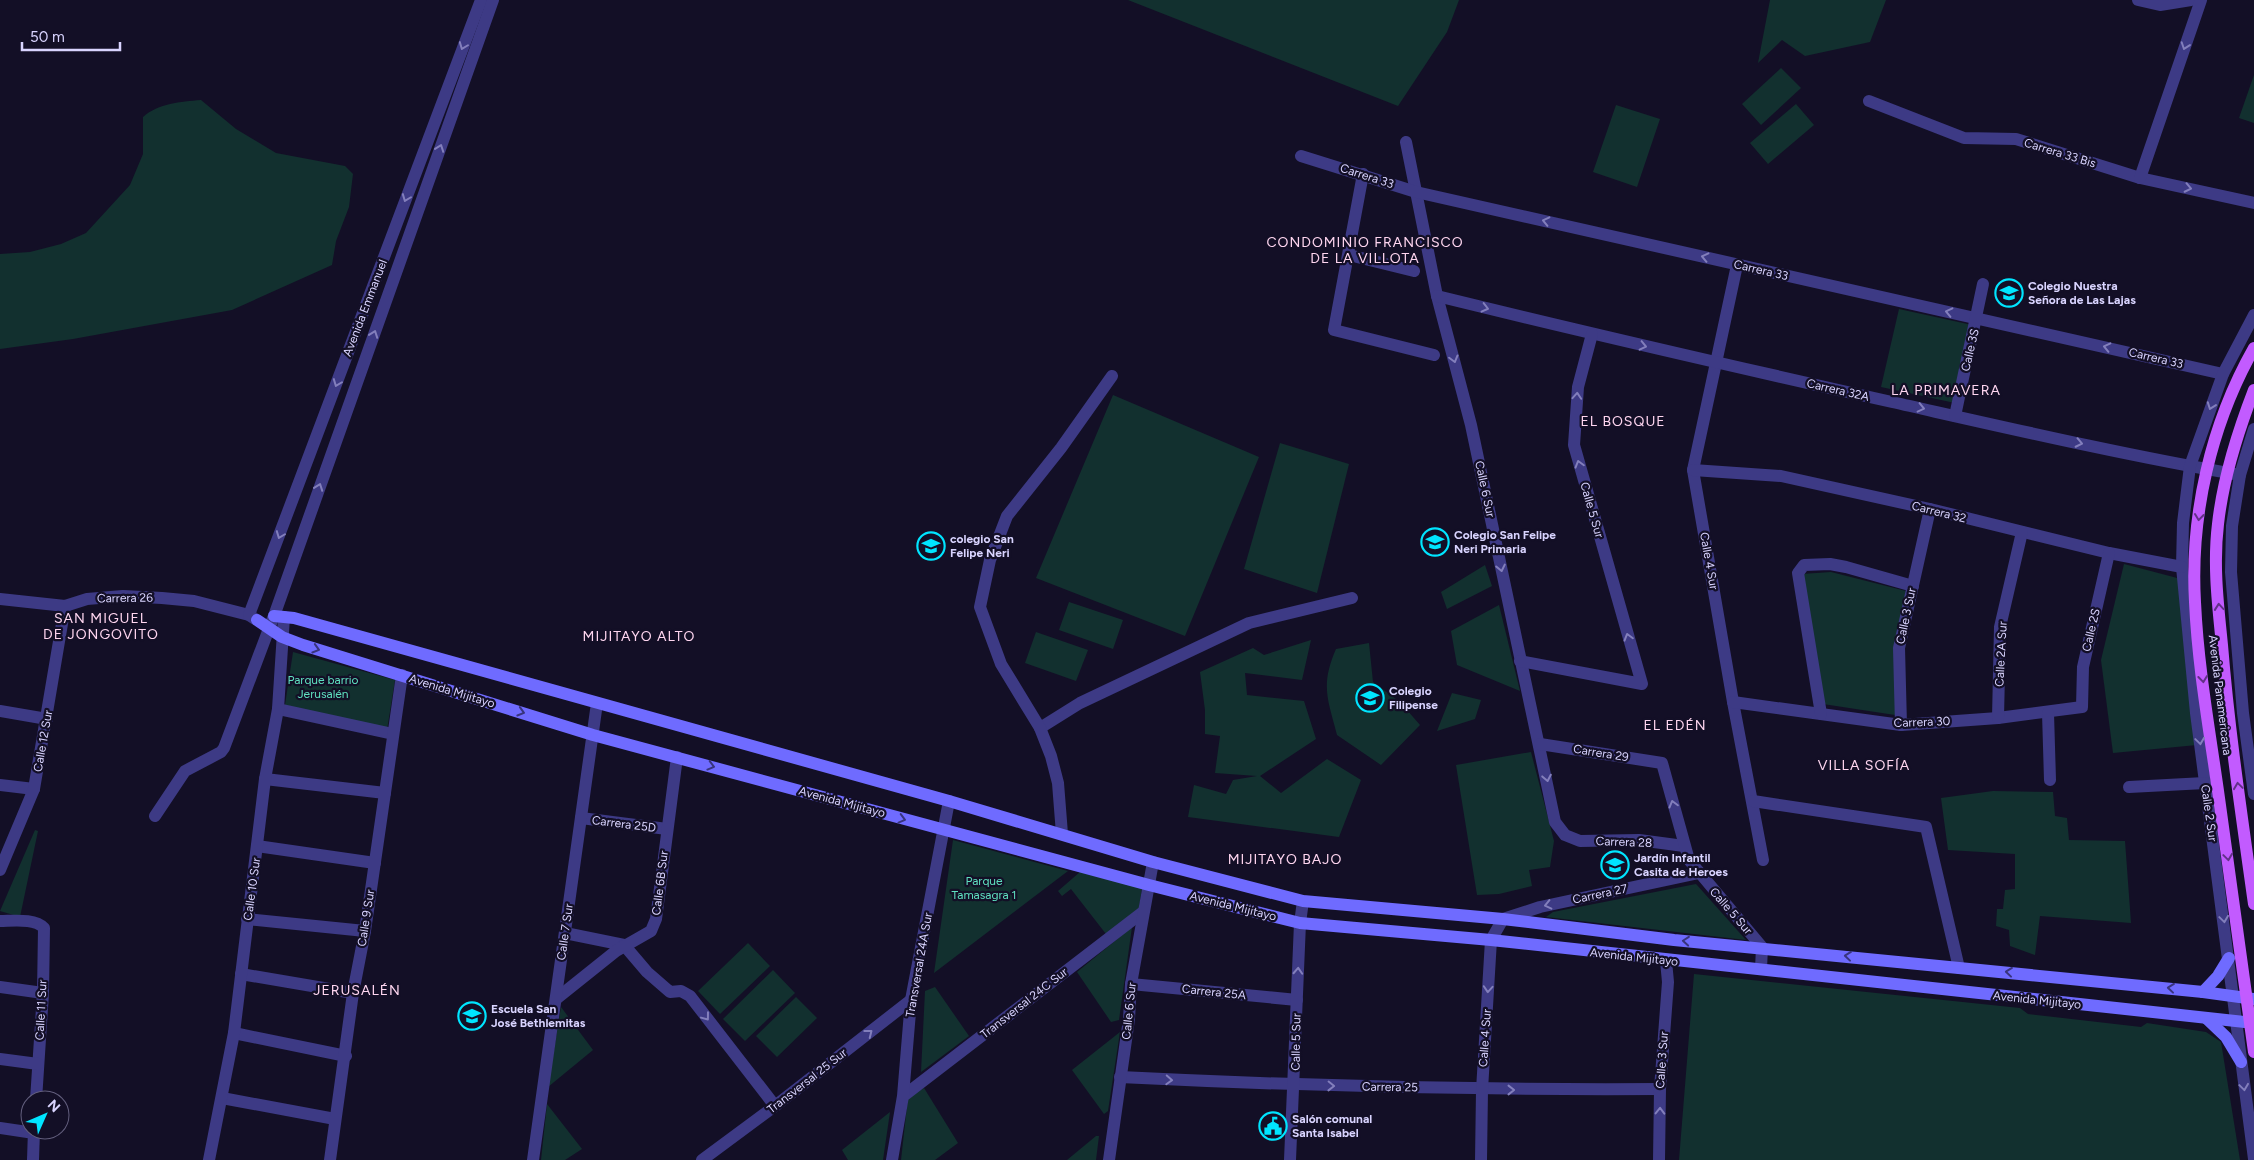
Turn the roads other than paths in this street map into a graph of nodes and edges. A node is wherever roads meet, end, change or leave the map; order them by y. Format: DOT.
graph roads {
  1 [pos="481,0"];
  2 [pos="493,0"];
  3 [pos="2138,0"];
  4 [pos="2191,0"];
  5 [pos="2201,0"];
  6 [pos="1869,101"];
  7 [pos="1406,142"];
  8 [pos="1301,156"];
  9 [pos="1363,174"];
  10 [pos="2140,178"];
  11 [pos="1416,192"];
  12 [pos="2254,204"];
  13 [pos="1349,255"];
  14 [pos="1737,265"];
  15 [pos="1414,271"];
  16 [pos="1983,284"];
  17 [pos="1437,296"];
  18 [pos="2254,315"];
  19 [pos="1978,318"];
  20 [pos="1592,334"];
  21 [pos="2254,348"];
  22 [pos="1434,354"];
  23 [pos="1715,362"];
  24 [pos="2223,374"];
  25 [pos="1112,376"];
  26 [pos="2254,390"];
  27 [pos="1955,416"];
  28 [pos="2254,429"];
  29 [pos="2190,466"];
  30 [pos="2206,468"];
  31 [pos="1693,470"];
  32 [pos="2226,472"];
  33 [pos="2240,474"];
  34 [pos="1930,509"];
  35 [pos="2022,532"];
  36 [pos="2108,553"];
  37 [pos="2182,567"];
  38 [pos="1913,586"];
  39 [pos="1352,598"];
  40 [pos="0,599"];
  41 [pos="65,606"];
  42 [pos="279,616"];
  43 [pos="253,618"];
  44 [pos="269,629"];
  45 [pos="282,637"];
  46 [pos="1520,661"];
  47 [pos="402,675"];
  48 [pos="1733,702"];
  49 [pos="597,704"];
  50 [pos="2082,708"];
  51 [pos="278,709"];
  52 [pos="0,711"];
  53 [pos="2048,713"];
  54 [pos="1821,714"];
  55 [pos="1998,718"];
  56 [pos="47,719"];
  57 [pos="1902,725"];
  58 [pos="1040,728"];
  59 [pos="393,734"];
  60 [pos="593,735"];
  61 [pos="1540,744"];
  62 [pos="677,757"];
  63 [pos="1662,763"];
  64 [pos="265,779"];
  65 [pos="2050,780"];
  66 [pos="2205,783"];
  67 [pos="0,785"];
  68 [pos="2129,787"];
  69 [pos="34,789"];
  70 [pos="385,793"];
  71 [pos="2254,794"];
  72 [pos="949,801"];
  73 [pos="1753,801"];
  74 [pos="155,816"];
  75 [pos="581,818"];
  76 [pos="667,829"];
  77 [pos="944,830"];
  78 [pos="1062,834"];
  79 [pos="1565,834"];
  80 [pos="257,846"];
  81 [pos="1684,846"];
  82 [pos="4,854"];
  83 [pos="1763,860"];
  84 [pos="1154,862"];
  85 [pos="374,863"];
  86 [pos="0,870"];
  87 [pos="1699,873"];
  88 [pos="1149,885"];
  89 [pos="1303,901"];
  90 [pos="2254,904"];
  91 [pos="1143,912"];
  92 [pos="247,919"];
  93 [pos="1503,919"];
  94 [pos="0,921"];
  95 [pos="1300,923"];
  96 [pos="365,931"];
  97 [pos="565,933"];
  98 [pos="1492,940"];
  99 [pos="624,946"];
  100 [pos="1762,947"];
  101 [pos="2229,958"];
  102 [pos="1666,960"];
  103 [pos="1959,968"];
  104 [pos="1761,969"];
  105 [pos="241,974"];
  106 [pos="1131,984"];
  107 [pos="0,987"];
  108 [pos="2203,992"];
  109 [pos="43,993"];
  110 [pos="353,993"];
  111 [pos="2233,996"];
  112 [pos="2251,998"];
  113 [pos="556,999"];
  114 [pos="911,1000"];
  115 [pos="1297,1000"];
  116 [pos="2206,1018"];
  117 [pos="2236,1021"];
  118 [pos="2252,1022"];
  119 [pos="234,1032"];
  120 [pos="2254,1052"];
  121 [pos="346,1056"];
  122 [pos="0,1059"];
  123 [pos="2241,1062"];
  124 [pos="38,1064"];
  125 [pos="1120,1077"];
  126 [pos="1295,1086"];
  127 [pos="1660,1089"];
  128 [pos="37,1090"];
  129 [pos="1482,1090"];
  130 [pos="906,1094"];
  131 [pos="222,1098"];
  132 [pos="775,1106"];
  133 [pos="335,1119"];
  134 [pos="0,1128"];
  135 [pos="20,1130"];
  136 [pos="33,1140"];
  137 [pos="2254,1159"];
  138 [pos="32,1160"];
  139 [pos="209,1160"];
  140 [pos="330,1160"];
  141 [pos="533,1160"];
  142 [pos="702,1160"];
  143 [pos="892,1160"];
  144 [pos="1109,1160"];
  145 [pos="1290,1160"];
  146 [pos="1481,1160"];
  147 [pos="1659,1160"];
  1 -- 43 [label="street, Avenida Emmanuel, one-way"];
  42 -- 2 [label="street, Avenida Emmanuel, one-way"];
  3 -- 4 [label="street"];
  5 -- 10 [label="street, one-way"];
  6 -- 10 [label="street, Carrera 33 Bis"];
  7 -- 11 [label="street, Calle 6 Sur"];
  8 -- 9 [label="street, Carrera 33"];
  9 -- 11 [label="street, Carrera 33"];
  9 -- 13 [label="street"];
  10 -- 12 [label="street, Carrera 33 Bis, one-way"];
  14 -- 11 [label="street, Carrera 33, one-way"];
  11 -- 17 [label="street, Calle 6 Sur"];
  13 -- 15 [label="street"];
  13 -- 22 [label="street"];
  19 -- 14 [label="street, Carrera 33, one-way"];
  14 -- 23 [label="street, Calle 4 Sur"];
  16 -- 19 [label="street, Calle 3S"];
  17 -- 20 [label="street, Carrera 32A, one-way"];
  17 -- 46 [label="street, Calle 6 Sur, one-way"];
  18 -- 24 [label="street, Calle 2 Sur"];
  24 -- 19 [label="street, Carrera 33, one-way"];
  19 -- 27 [label="street, Calle 3S"];
  20 -- 23 [label="street, Carrera 32A, one-way"];
  46 -- 20 [label="street, Calle 5 Sur, one-way"];
  21 -- 30 [label="main road, Avenida Panamericana"];
  23 -- 27 [label="street, Carrera 32A, one-way"];
  23 -- 31 [label="street, Calle 4 Sur"];
  24 -- 29 [label="street, Calle 2 Sur, one-way"];
  25 -- 58 [label="street"];
  26 -- 32 [label="main road, Avenida Panamericana"];
  27 -- 29 [label="street, Carrera 32A, one-way"];
  28 -- 33 [label="street"];
  29 -- 30 [label="street, Carrera 32A"];
  29 -- 37 [label="street, Calle 2 Sur"];
  30 -- 32 [label="street, Carrera 32A"];
  30 -- 112 [label="main road, Avenida Panamericana, one-way"];
  31 -- 34 [label="street, Carrera 32"];
  31 -- 48 [label="street, Calle 4 Sur"];
  32 -- 33 [label="street, Carrera 32A"];
  90 -- 32 [label="main road, Avenida Panamericana, one-way"];
  33 -- 71 [label="street"];
  34 -- 35 [label="street, Carrera 32"];
  34 -- 38 [label="street, Calle 3 Sur"];
  35 -- 36 [label="street, Carrera 32"];
  35 -- 55 [label="street, Calle 2A Sur"];
  36 -- 37 [label="street, Carrera 32"];
  36 -- 50 [label="street, Calle 2S"];
  37 -- 66 [label="street, Calle 2 Sur, one-way"];
  38 -- 54 [label="street"];
  38 -- 57 [label="street, Calle 3 Sur"];
  39 -- 58 [label="street"];
  40 -- 41 [label="street, Carrera 26"];
  41 -- 43 [label="street, Carrera 26"];
  41 -- 56 [label="street, Calle 12 Sur"];
  42 -- 44 [label="street"];
  42 -- 45 [label="street, Calle 10 Sur"];
  42 -- 49 [label="main road, Avenida Mijitayo"];
  43 -- 44 [label="main road, Avenida Mijitayo"];
  44 -- 45 [label="main road, Avenida Mijitayo"];
  44 -- 74 [label="street"];
  45 -- 47 [label="main road, Avenida Mijitayo, one-way"];
  45 -- 51 [label="street, Calle 10 Sur"];
  46 -- 61 [label="street, Calle 6 Sur"];
  47 -- 59 [label="street, Calle 9 Sur"];
  47 -- 60 [label="main road, Avenida Mijitayo, one-way"];
  48 -- 54 [label="street, Carrera 30"];
  48 -- 73 [label="street, Calle 4 Sur"];
  49 -- 60 [label="street, Calle 7 Sur"];
  49 -- 72 [label="main road, Avenida Mijitayo"];
  50 -- 53 [label="street, Carrera 30"];
  51 -- 59 [label="street"];
  51 -- 64 [label="street, Calle 10 Sur"];
  52 -- 56 [label="street"];
  53 -- 55 [label="street, Carrera 30"];
  53 -- 65 [label="street"];
  54 -- 57 [label="street, Carrera 30"];
  55 -- 57 [label="street, Carrera 30"];
  56 -- 69 [label="street, Calle 12 Sur"];
  58 -- 78 [label="street"];
  59 -- 70 [label="street, Calle 9 Sur"];
  60 -- 62 [label="main road, Avenida Mijitayo"];
  60 -- 75 [label="street, Calle 7 Sur"];
  61 -- 63 [label="street, Carrera 29"];
  61 -- 79 [label="street, Calle 6 Sur, one-way"];
  62 -- 76 [label="street, Calle 6B Sur"];
  62 -- 77 [label="main road, Avenida Mijitayo, one-way"];
  81 -- 63 [label="street, Calle 5 Sur, one-way"];
  64 -- 70 [label="street"];
  64 -- 80 [label="street, Calle 10 Sur"];
  66 -- 68 [label="street"];
  66 -- 101 [label="street, Calle 2 Sur, one-way"];
  67 -- 69 [label="street"];
  69 -- 82 [label="street, Calle 12 Sur"];
  70 -- 85 [label="street, Calle 9 Sur"];
  72 -- 77 [label="street, Transversal 24A Sur"];
  72 -- 78 [label="main road, Avenida Mijitayo"];
  73 -- 83 [label="street, Calle 4 Sur"];
  73 -- 103 [label="street"];
  75 -- 76 [label="street, Carrera 25D"];
  75 -- 97 [label="street, Calle 7 Sur"];
  76 -- 99 [label="street, Calle 6B Sur"];
  77 -- 88 [label="main road, Avenida Mijitayo"];
  77 -- 114 [label="street, Transversal 24A Sur"];
  78 -- 84 [label="main road, Avenida Mijitayo"];
  79 -- 81 [label="street, Carrera 28"];
  80 -- 85 [label="street"];
  80 -- 92 [label="street, Calle 10 Sur"];
  81 -- 87 [label="street, Calle 5 Sur"];
  82 -- 86 [label="street, Calle 12 Sur"];
  84 -- 88 [label="street, Calle 6 Sur"];
  84 -- 89 [label="main road, Avenida Mijitayo"];
  85 -- 96 [label="street, Calle 9 Sur"];
  87 -- 93 [label="street, Carrera 27, one-way"];
  87 -- 100 [label="street, Calle 5 Sur"];
  88 -- 91 [label="street, Calle 6 Sur"];
  88 -- 95 [label="main road, Avenida Mijitayo"];
  89 -- 93 [label="main road, Avenida Mijitayo"];
  89 -- 95 [label="street, Calle 5 Sur"];
  91 -- 106 [label="street, Calle 6 Sur"];
  91 -- 130 [label="street, Transversal 24C Sur"];
  92 -- 96 [label="street"];
  92 -- 105 [label="street, Calle 10 Sur"];
  93 -- 98 [label="street, Calle 4 Sur"];
  100 -- 93 [label="main road, Avenida Mijitayo, one-way"];
  94 -- 109 [label="street, Calle 11 Sur"];
  95 -- 98 [label="main road, Avenida Mijitayo"];
  115 -- 95 [label="street, Calle 5 Sur, one-way"];
  96 -- 110 [label="street, Calle 9 Sur"];
  97 -- 99 [label="street"];
  97 -- 113 [label="street, Calle 7 Sur"];
  98 -- 102 [label="main road, Avenida Mijitayo"];
  98 -- 129 [label="street, Calle 4 Sur, one-way"];
  99 -- 113 [label="street"];
  99 -- 132 [label="street, one-way"];
  103 -- 100 [label="main road, Avenida Mijitayo, one-way"];
  100 -- 104 [label="street"];
  101 -- 108 [label="main road"];
  101 -- 111 [label="street, Calle 2 Sur"];
  102 -- 104 [label="main road, Avenida Mijitayo"];
  102 -- 127 [label="street, Calle 3 Sur"];
  108 -- 103 [label="main road, Avenida Mijitayo, one-way"];
  104 -- 116 [label="main road, Avenida Mijitayo"];
  105 -- 110 [label="street"];
  105 -- 119 [label="street, Calle 10 Sur"];
  106 -- 115 [label="street, Carrera 25A"];
  106 -- 125 [label="street, Calle 6 Sur"];
  107 -- 109 [label="street"];
  108 -- 111 [label="main road, Avenida Mijitayo"];
  109 -- 124 [label="street, Calle 11 Sur"];
  110 -- 121 [label="street, Calle 9 Sur"];
  111 -- 112 [label="main road, Avenida Mijitayo"];
  111 -- 117 [label="street, Calle 2 Sur"];
  112 -- 118 [label="main road, Avenida Panamericana"];
  113 -- 141 [label="street, Calle 7 Sur"];
  132 -- 114 [label="street, Transversal 25 Sur, one-way"];
  114 -- 143 [label="street, Transversal 24A Sur"];
  115 -- 126 [label="street, Calle 5 Sur"];
  116 -- 117 [label="main road, Avenida Mijitayo"];
  116 -- 123 [label="main road"];
  117 -- 118 [label="main road, Avenida Mijitayo"];
  117 -- 123 [label="street, Calle 2 Sur"];
  118 -- 120 [label="main road, Avenida Panamericana"];
  119 -- 121 [label="street"];
  119 -- 131 [label="street, Calle 10 Sur"];
  121 -- 133 [label="street, Calle 9 Sur"];
  122 -- 124 [label="street"];
  123 -- 137 [label="street, Calle 2 Sur, one-way"];
  124 -- 128 [label="street, Calle 11 Sur"];
  125 -- 126 [label="street, Carrera 25, one-way"];
  125 -- 144 [label="street, Calle 6 Sur"];
  126 -- 129 [label="street, Carrera 25, one-way"];
  126 -- 145 [label="street, Calle 5 Sur"];
  129 -- 127 [label="street, Carrera 25, one-way"];
  147 -- 127 [label="street, Calle 3 Sur, one-way"];
  129 -- 146 [label="street, Calle 4 Sur"];
  131 -- 133 [label="street"];
  131 -- 139 [label="street, Calle 10 Sur"];
  132 -- 142 [label="street, Transversal 25 Sur"];
  133 -- 140 [label="street, Calle 9 Sur"];
  134 -- 135 [label="street"];
  136 -- 138 [label="street"];
}
